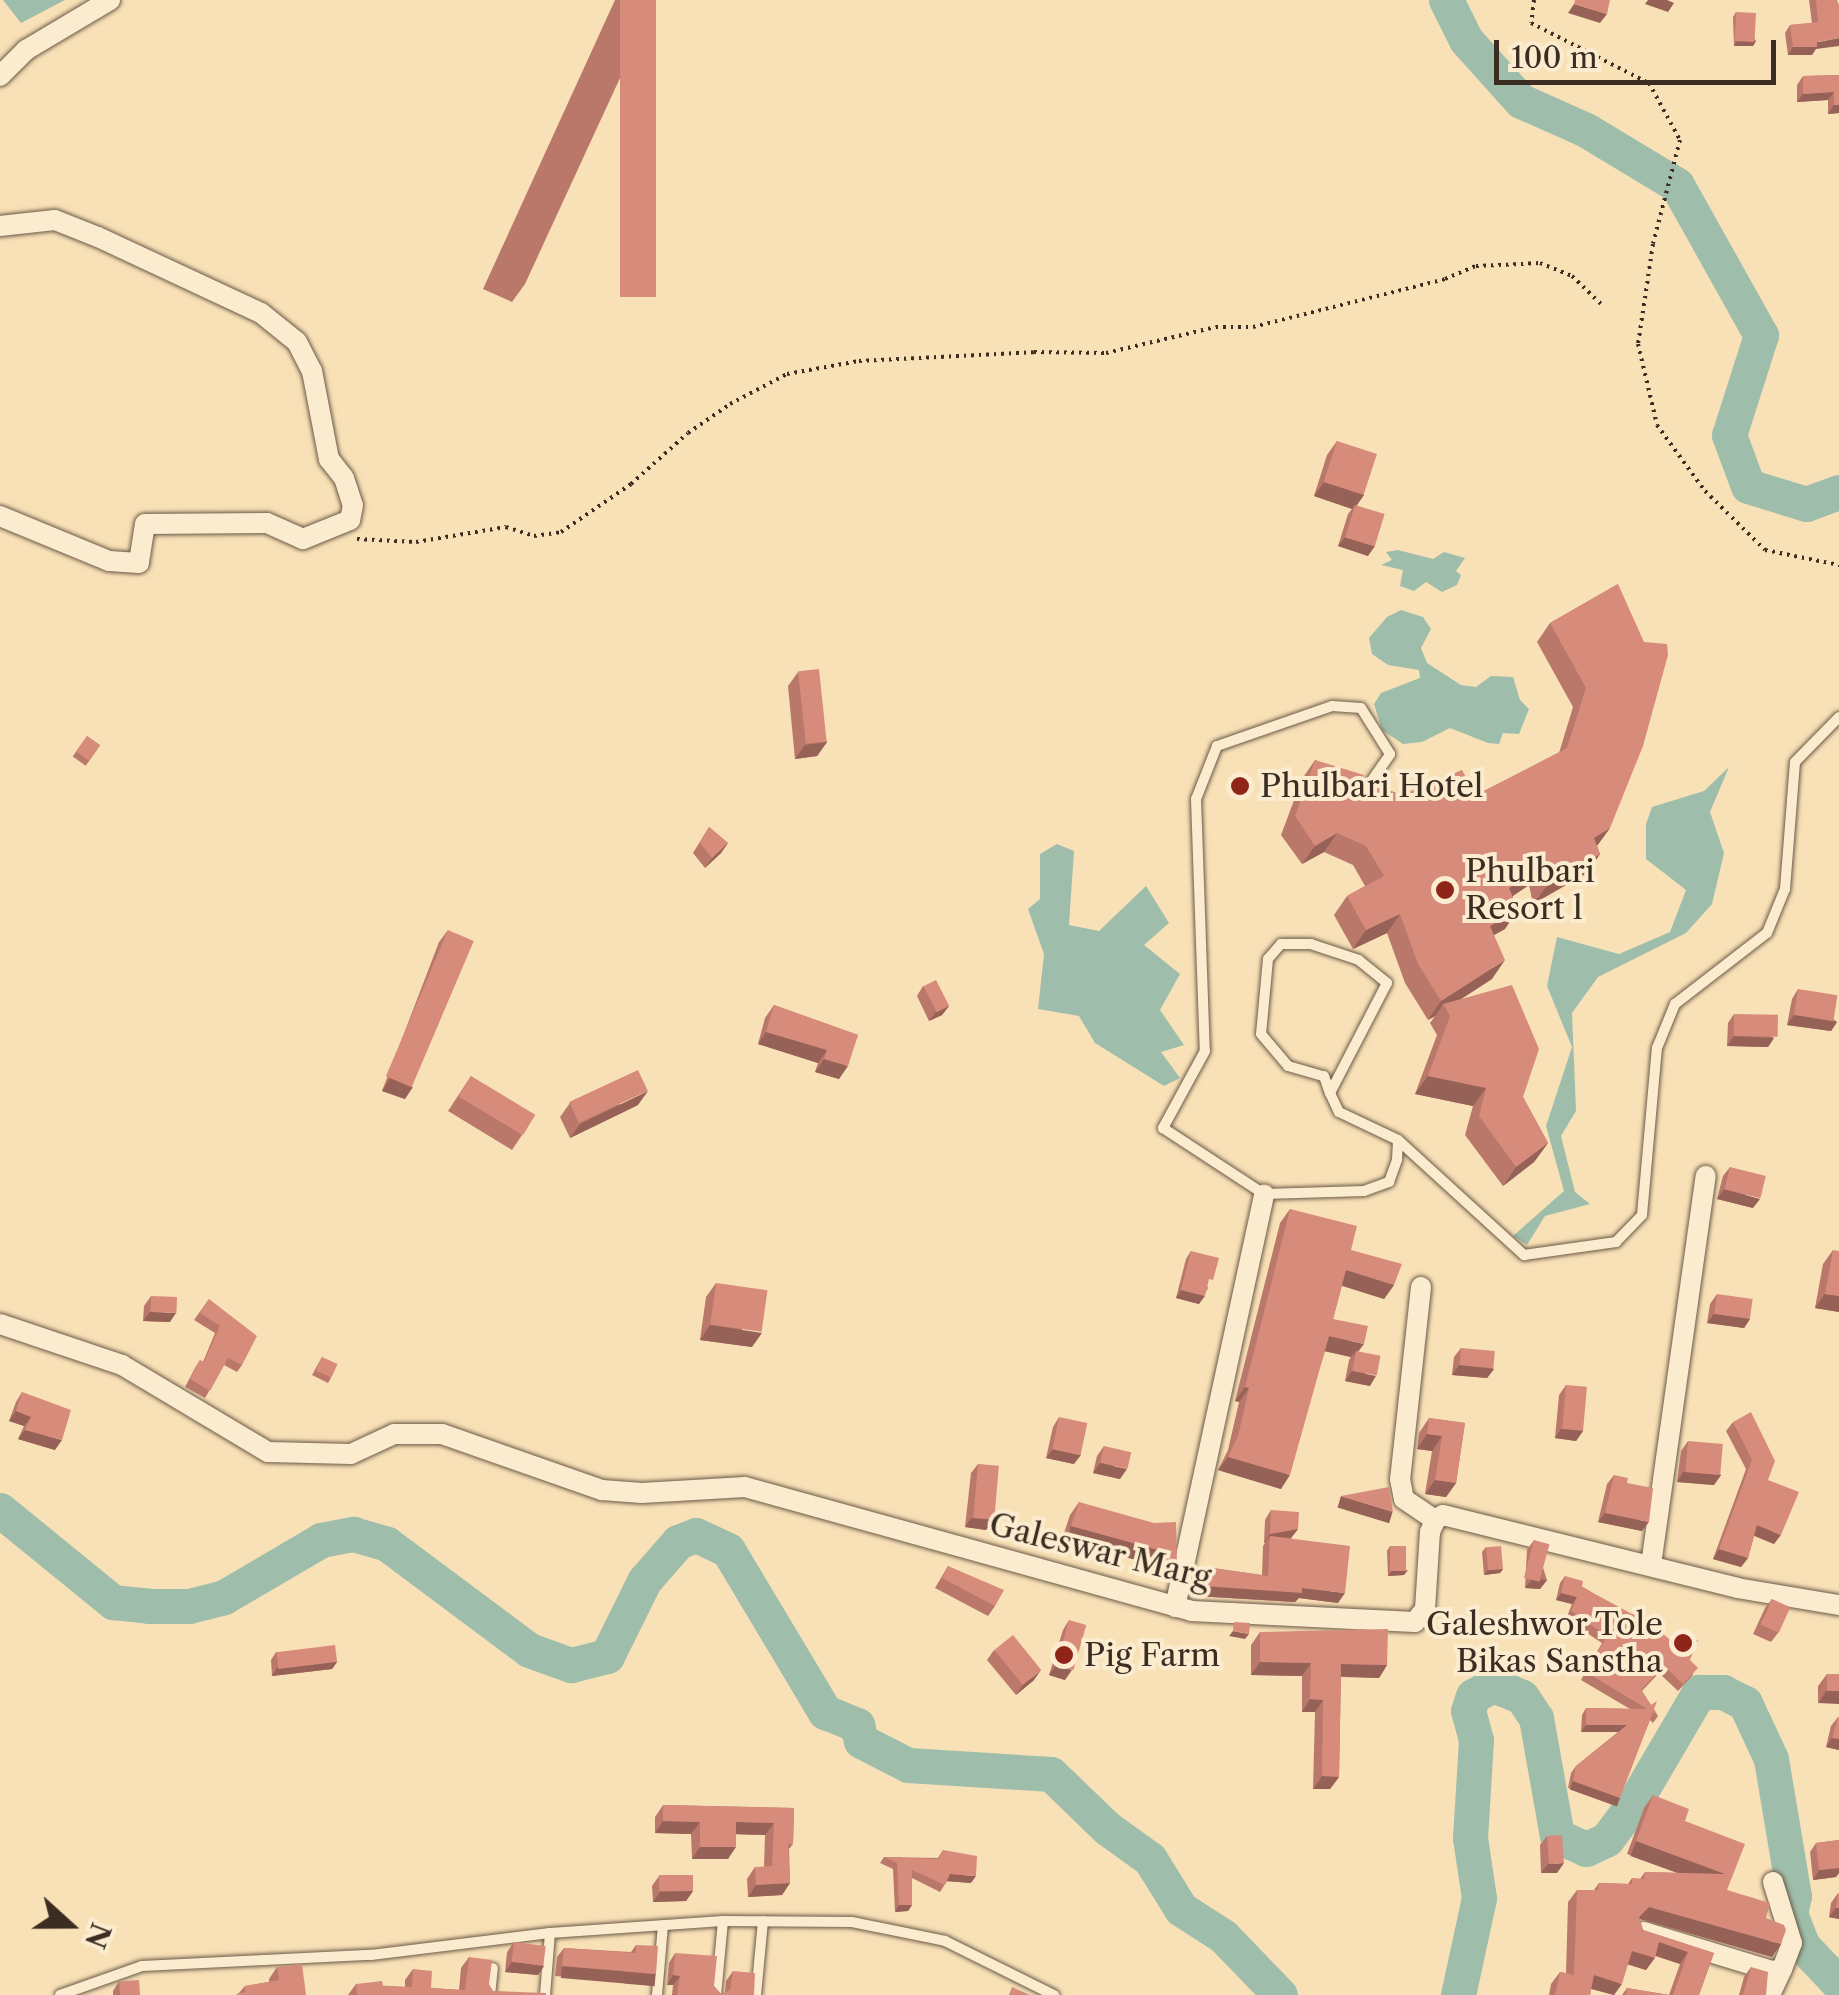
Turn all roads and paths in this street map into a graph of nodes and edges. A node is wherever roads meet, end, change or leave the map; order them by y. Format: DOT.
graph roads {
  1 [pos="110,0"];
  2 [pos="1534,0"];
  3 [pos="0,76"];
  4 [pos="0,226"];
  5 [pos="1602,304"];
  6 [pos="0,516"];
  7 [pos="357,538"];
  8 [pos="1839,564"];
  9 [pos="1839,718"];
  10 [pos="1370,783"];
  11 [pos="1330,1093"];
  12 [pos="1398,1140"];
  13 [pos="1706,1176"];
  14 [pos="1264,1194"];
  15 [pos="1421,1287"];
  16 [pos="0,1324"];
  17 [pos="1435,1520"];
  18 [pos="1651,1565"];
  19 [pos="1839,1604"];
  20 [pos="1175,1607"];
  21 [pos="1774,1882"];
  22 [pos="723,1921"];
  23 [pos="763,1921"];
  24 [pos="662,1925"];
  25 [pos="1644,1932"];
  26 [pos="550,1933"];
  27 [pos="492,1968"];
  28 [pos="1782,1969"];
  29 [pos="60,1995"];
  30 [pos="490,1995"];
  31 [pos="540,1995"];
  32 [pos="657,1995"];
  33 [pos="716,1995"];
  34 [pos="756,1995"];
  35 [pos="1054,1995"];
  36 [pos="1770,1995"];
  1 -- 3 [label="street"];
  2 -- 8 [label="path"];
  4 -- 6 [label="street"];
  5 -- 7 [label="path"];
  9 -- 12 [label="lane"];
  10 -- 14 [label="lane"];
  11 -- 11 [label="lane"];
  11 -- 12 [label="lane"];
  12 -- 14 [label="lane"];
  13 -- 18 [label="street"];
  14 -- 20 [label="street"];
  15 -- 17 [label="street"];
  16 -- 20 [label="street, Galeswar Marg"];
  17 -- 18 [label="street"];
  17 -- 20 [label="street, Galeswar Marg"];
  18 -- 19 [label="street"];
  21 -- 28 [label="street"];
  22 -- 23 [label="lane"];
  22 -- 24 [label="lane"];
  22 -- 33 [label="lane"];
  23 -- 34 [label="lane"];
  23 -- 35 [label="lane"];
  24 -- 26 [label="lane"];
  24 -- 32 [label="lane"];
  25 -- 28 [label="street"];
  26 -- 29 [label="lane"];
  26 -- 31 [label="lane"];
  27 -- 30 [label="lane"];
  28 -- 36 [label="street"];
}
